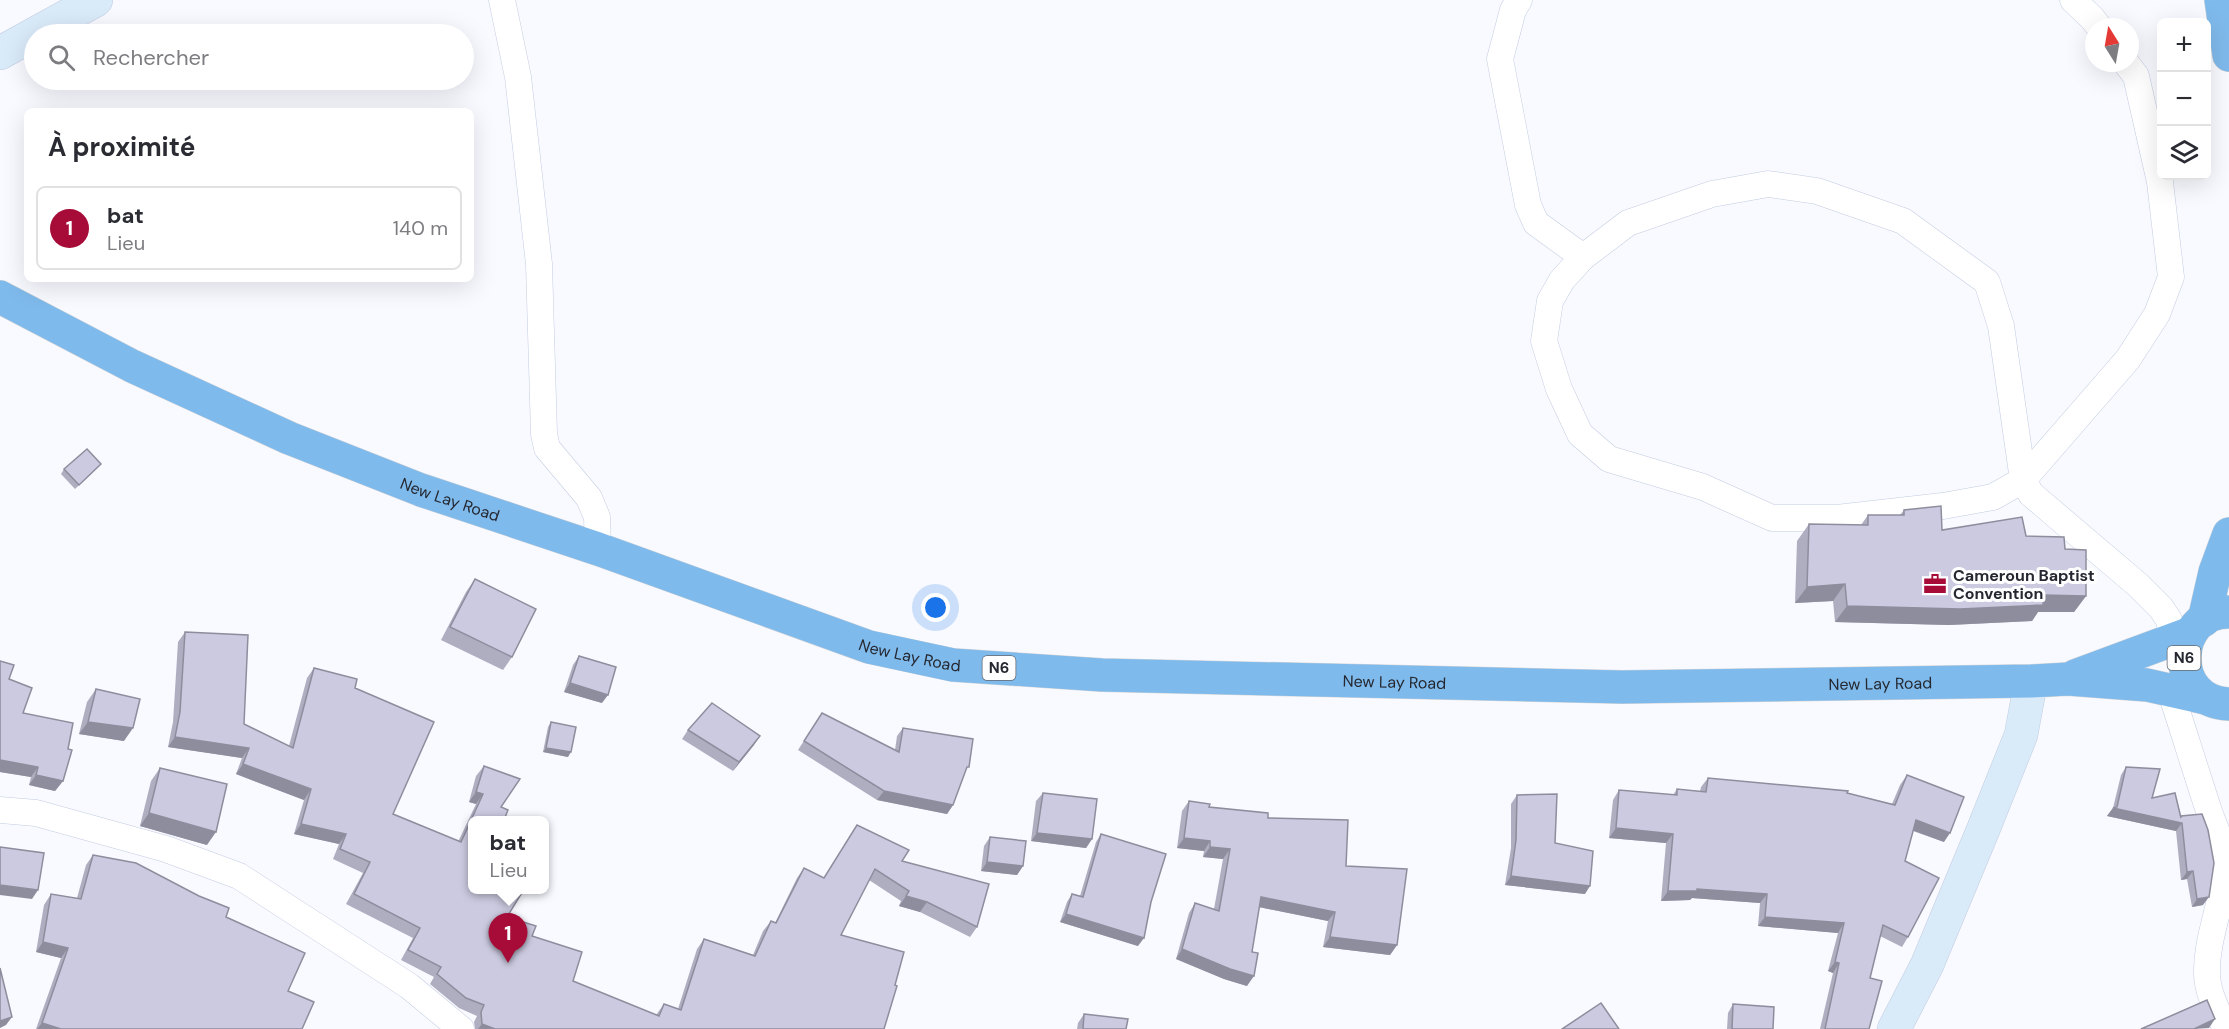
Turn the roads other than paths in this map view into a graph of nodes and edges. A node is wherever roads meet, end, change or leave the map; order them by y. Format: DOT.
graph roads {
  1 [pos="96,0"];
  2 [pos="502,0"];
  3 [pos="1519,0"];
  4 [pos="2073,0"];
  5 [pos="2221,0"];
  6 [pos="2090,18"];
  7 [pos="53,24"];
  8 [pos="24,40"];
  9 [pos="0,53"];
  10 [pos="2229,55"];
  11 [pos="2133,72"];
  12 [pos="1582,257"];
  13 [pos="0,297"];
  14 [pos="2023,480"];
  15 [pos="2229,534"];
  16 [pos="598,549"];
  17 [pos="2199,626"];
  18 [pos="2068,679"];
  19 [pos="2031,681"];
  20 [pos="2170,690"];
  21 [pos="2217,701"];
  22 [pos="0,810"];
  23 [pos="461,1029"];
  24 [pos="1894,1029"];
  25 [pos="2226,1029"];
  1 -- 7 [label="street"];
  2 -- 16 [label="street"];
  3 -- 12 [label="street"];
  4 -- 6 [label="street"];
  5 -- 10 [label="highway"];
  8 -- 9 [label="street"];
  11 -- 14 [label="street"];
  12 -- 14 [label="street"];
  12 -- 14 [label="street"];
  13 -- 16 [label="highway, New Lay Road / N6"];
  14 -- 17 [label="street"];
  15 -- 17 [label="highway"];
  16 -- 19 [label="highway, New Lay Road / N6"];
  17 -- 18 [label="highway, N6"];
  17 -- 21 [label="highway, N6"];
  18 -- 19 [label="highway, New Lay Road / N6"];
  18 -- 20 [label="highway, N6"];
  19 -- 24 [label="street"];
  20 -- 21 [label="highway, N6"];
  20 -- 25 [label="street"];
  22 -- 23 [label="street"];
}
